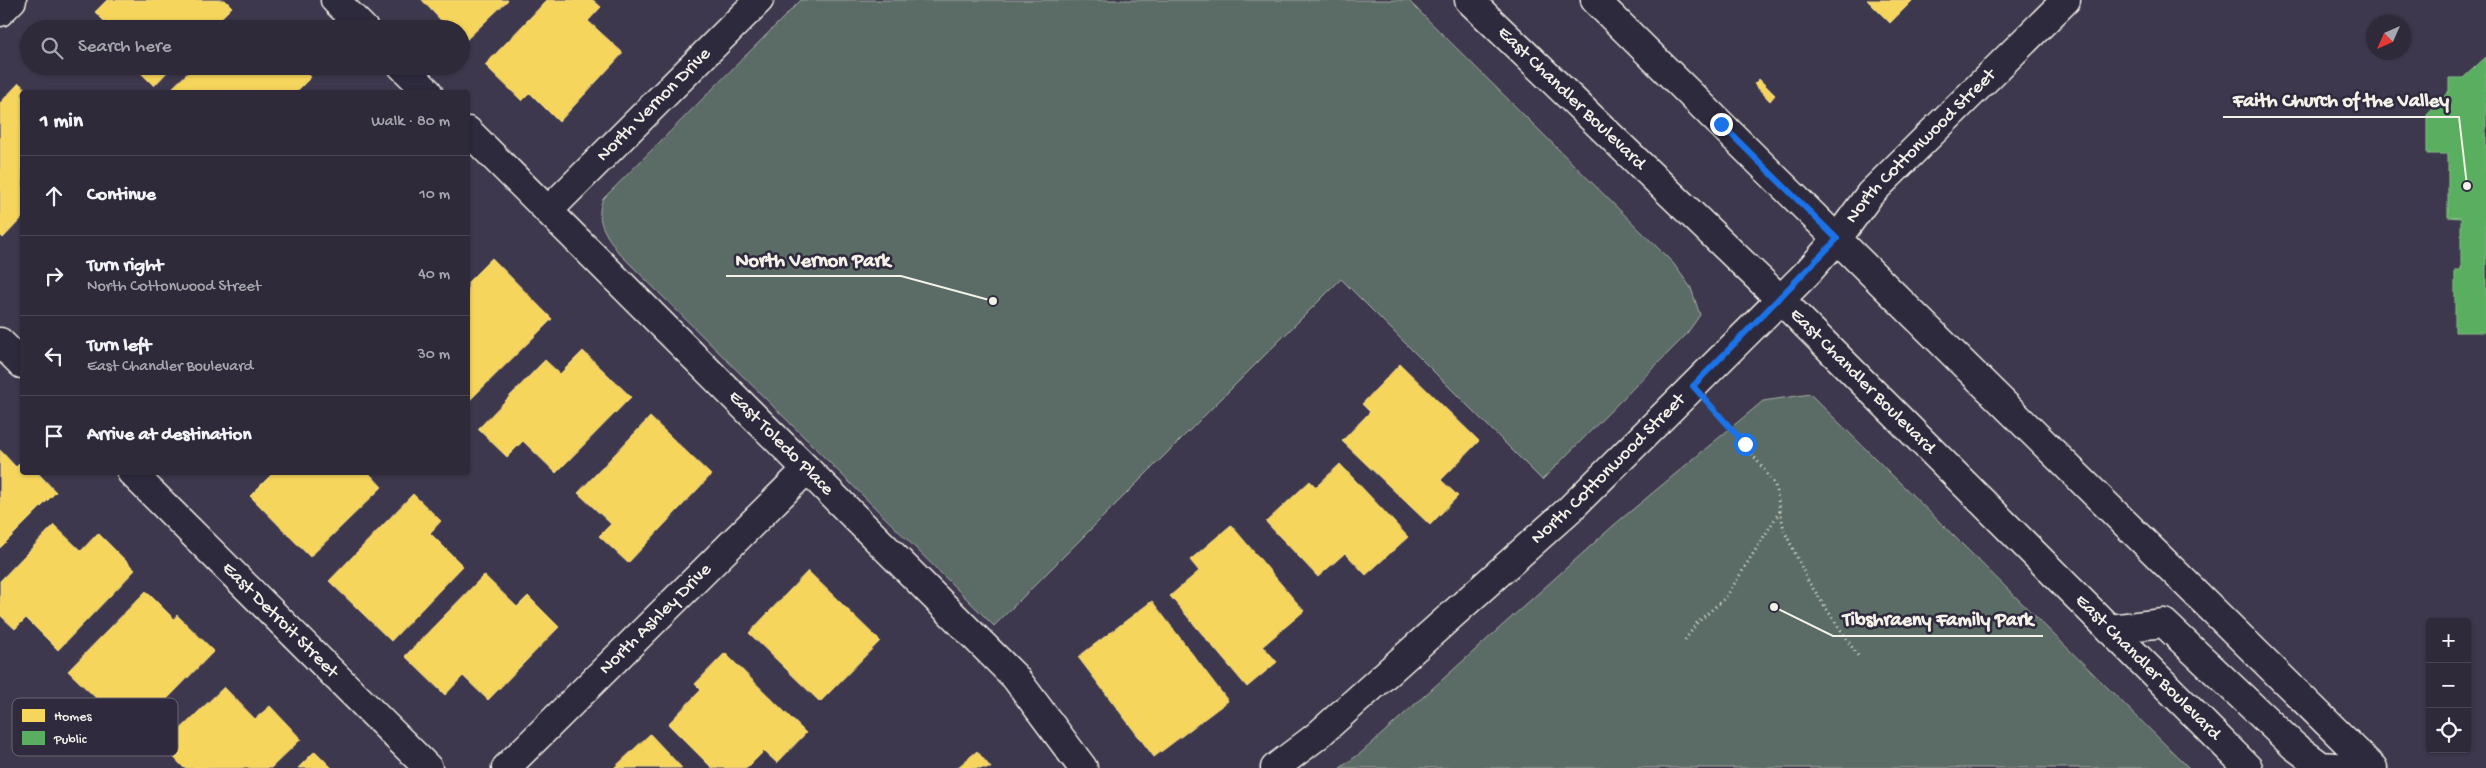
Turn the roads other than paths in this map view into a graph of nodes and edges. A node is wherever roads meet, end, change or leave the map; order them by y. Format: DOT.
graph roads {
  1 [pos="12,0"];
  2 [pos="335,0"];
  3 [pos="760,0"];
  4 [pos="1469,0"];
  5 [pos="1595,0"];
  6 [pos="2066,0"];
  7 [pos="0,12"];
  8 [pos="355,20"];
  9 [pos="411,75"];
  10 [pos="426,90"];
  11 [pos="470,133"];
  12 [pos="548,211"];
  13 [pos="1837,239"];
  14 [pos="1780,299"];
  15 [pos="0,342"];
  16 [pos="20,362"];
  17 [pos="806,470"];
  18 [pos="134,475"];
  19 [pos="2109,629"];
  20 [pos="2359,766"];
  21 [pos="428,768"];
  22 [pos="506,768"];
  23 [pos="1083,768"];
  24 [pos="1274,768"];
  25 [pos="2248,768"];
  1 -- 7 [label="street"];
  2 -- 8 [label="street"];
  3 -- 12 [label="street, North Vernon Drive"];
  4 -- 14 [label="street, East Chandler Boulevard"];
  5 -- 13 [label="street"];
  6 -- 13 [label="street, North Cottonwood Street"];
  9 -- 10 [label="street"];
  11 -- 12 [label="street, East Toledo Place"];
  12 -- 17 [label="street, East Toledo Place"];
  13 -- 14 [label="street, North Cottonwood Street"];
  13 -- 20 [label="street"];
  14 -- 19 [label="street, East Chandler Boulevard"];
  14 -- 24 [label="street, North Cottonwood Street"];
  15 -- 16 [label="street"];
  17 -- 22 [label="street, North Ashley Drive"];
  17 -- 23 [label="street, East Toledo Place"];
  18 -- 21 [label="street, East Detroit Street"];
  19 -- 20 [label="street"];
  19 -- 25 [label="street, East Chandler Boulevard"];
}
